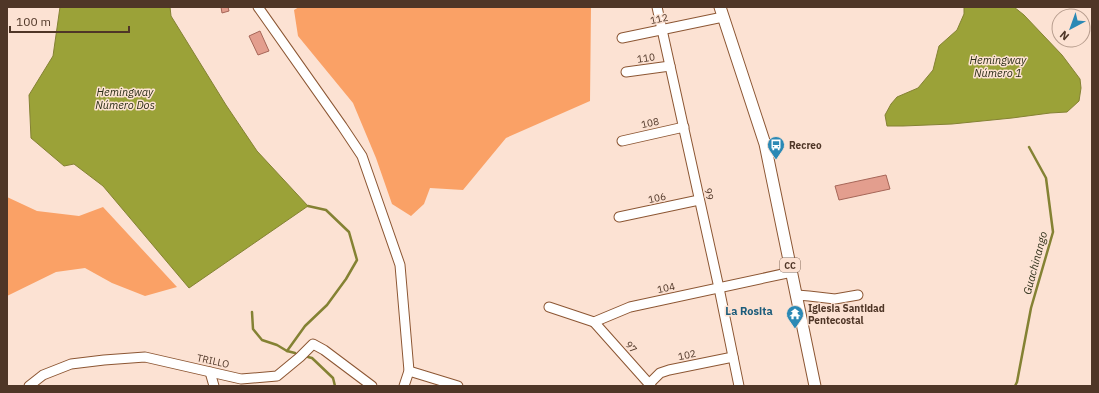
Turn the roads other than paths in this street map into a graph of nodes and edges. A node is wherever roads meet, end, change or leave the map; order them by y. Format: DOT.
graph roads {
  1 [pos="258,7"];
  2 [pos="657,7"];
  3 [pos="722,12"];
  4 [pos="661,30"];
  5 [pos="622,38"];
  6 [pos="670,66"];
  7 [pos="626,72"];
  8 [pos="684,127"];
  9 [pos="622,141"];
  10 [pos="699,200"];
  11 [pos="619,217"];
  12 [pos="792,272"];
  13 [pos="719,288"];
  14 [pos="797,295"];
  15 [pos="858,295"];
  16 [pos="549,307"];
  17 [pos="594,322"];
  18 [pos="733,357"];
  19 [pos="410,370"];
  20 [pos="210,372"];
  21 [pos="650,385"];
  22 [pos="29,386"];
  23 [pos="214,386"];
  24 [pos="372,386"];
  25 [pos="404,386"];
  26 [pos="458,386"];
  27 [pos="739,386"];
  28 [pos="815,386"];
  1 -- 19 [label="street"];
  2 -- 4 [label="street, 99"];
  3 -- 4 [label="street, 112"];
  3 -- 12 [label="main road, CC"];
  4 -- 5 [label="street, 112"];
  4 -- 6 [label="street, 99"];
  6 -- 7 [label="street, 110"];
  6 -- 8 [label="street, 99"];
  8 -- 9 [label="street, 108"];
  8 -- 10 [label="street, 99"];
  10 -- 11 [label="street, 106"];
  10 -- 13 [label="street, 99"];
  12 -- 13 [label="street, 104"];
  12 -- 14 [label="main road, CC"];
  13 -- 17 [label="street, 104"];
  13 -- 18 [label="street, 99"];
  14 -- 15 [label="street"];
  14 -- 28 [label="main road, CC"];
  16 -- 17 [label="street"];
  17 -- 21 [label="street, 97"];
  18 -- 21 [label="street, 102"];
  18 -- 27 [label="street, 99"];
  19 -- 25 [label="street"];
  19 -- 26 [label="street"];
  20 -- 22 [label="street, TRILLO"];
  20 -- 23 [label="street"];
  20 -- 24 [label="street, TRILLO"];
}
